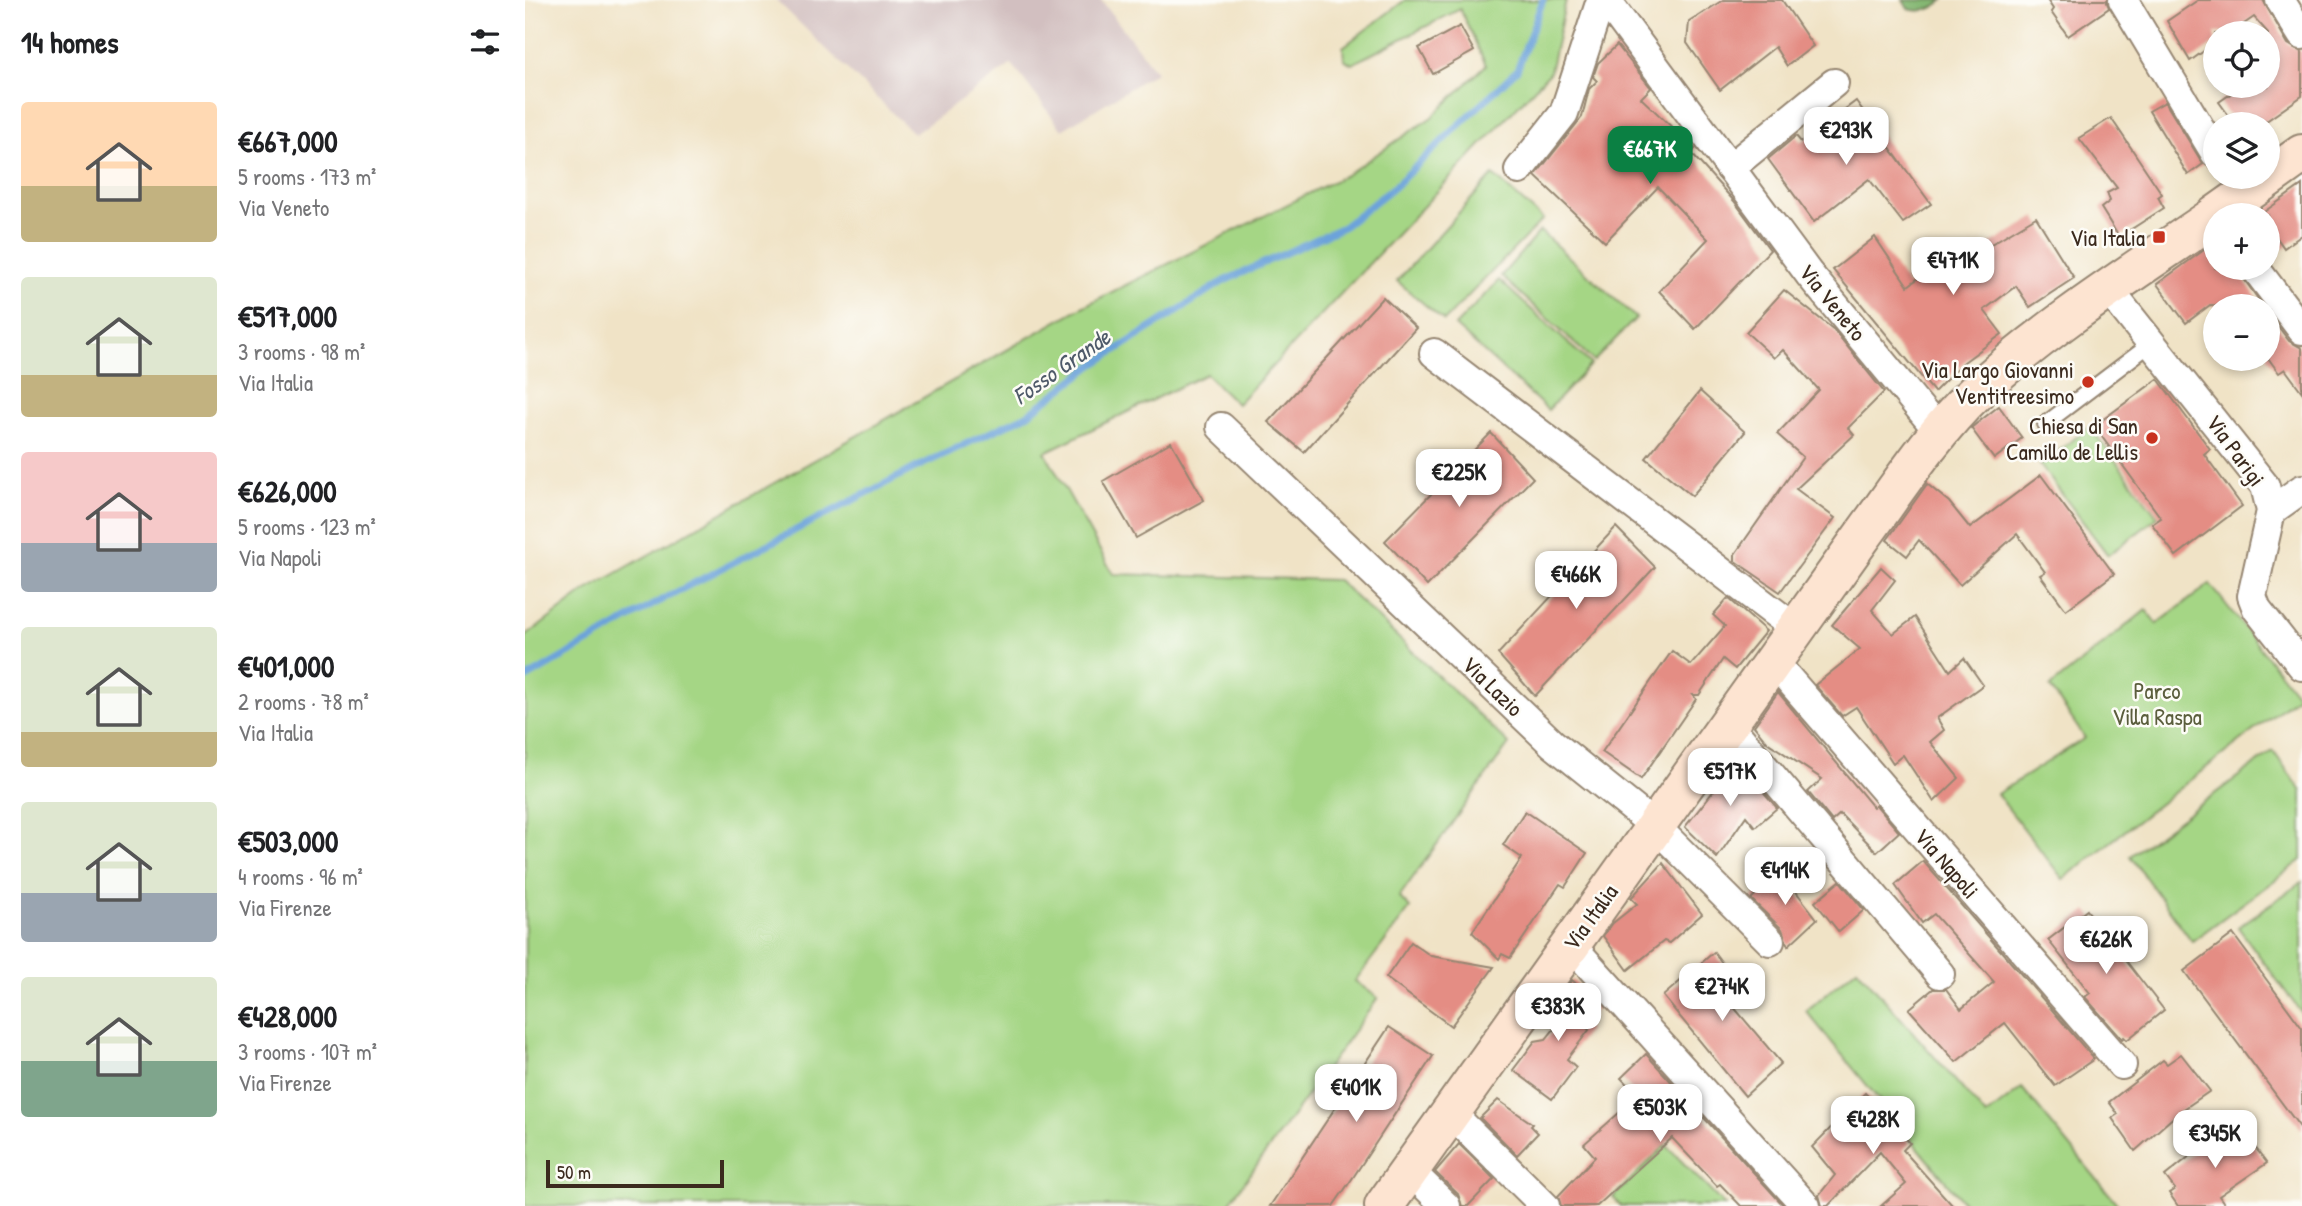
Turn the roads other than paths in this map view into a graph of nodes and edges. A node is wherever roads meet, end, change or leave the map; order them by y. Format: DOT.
graph roads {
  1 [pos="1601,0"];
  2 [pos="1606,0"];
  3 [pos="2123,0"];
  4 [pos="2280,0"];
  5 [pos="2302,36"];
  6 [pos="1834,83"];
  7 [pos="2203,133"];
  8 [pos="2302,154"];
  9 [pos="1730,167"];
  10 [pos="1519,170"];
  11 [pos="2226,201"];
  12 [pos="2264,280"];
  13 [pos="2109,290"];
  14 [pos="2302,330"];
  15 [pos="2153,343"];
  16 [pos="1434,353"];
  17 [pos="2045,424"];
  18 [pos="1221,427"];
  19 [pos="1941,433"];
  20 [pos="2302,489"];
  21 [pos="2270,511"];
  22 [pos="1796,629"];
  23 [pos="1773,662"];
  24 [pos="2302,666"];
  25 [pos="1728,724"];
  26 [pos="1655,826"];
  27 [pos="1770,941"];
  28 [pos="1570,944"];
  29 [pos="1940,974"];
  30 [pos="2122,1065"];
  31 [pos="1450,1112"];
  32 [pos="1409,1170"];
  33 [pos="1384,1206"];
  34 [pos="1446,1206"];
  35 [pos="1545,1206"];
  36 [pos="1806,1206"];
  1 -- 10 [label="street"];
  2 -- 9 [label="street, Via Veneto"];
  3 -- 7 [label="street"];
  4 -- 5 [label="street"];
  6 -- 9 [label="street"];
  8 -- 11 [label="main road, Via Italia"];
  9 -- 19 [label="street, Via Veneto"];
  11 -- 13 [label="main road, Via Italia"];
  12 -- 14 [label="street"];
  13 -- 15 [label="street, Via Parigi"];
  13 -- 19 [label="main road, Via Italia"];
  15 -- 17 [label="lane"];
  15 -- 21 [label="street, Via Parigi"];
  16 -- 22 [label="street"];
  18 -- 26 [label="street, Via Lazio"];
  19 -- 22 [label="main road, Via Italia"];
  20 -- 21 [label="street"];
  21 -- 24 [label="street, Via Parigi"];
  22 -- 23 [label="main road, Via Italia"];
  23 -- 25 [label="main road, Via Italia"];
  23 -- 30 [label="street, Via Napoli"];
  25 -- 26 [label="main road, Via Italia"];
  25 -- 29 [label="street"];
  26 -- 27 [label="street, Via Lazio"];
  26 -- 28 [label="main road, Via Italia"];
  28 -- 31 [label="main road, Via Italia"];
  28 -- 36 [label="street"];
  31 -- 32 [label="main road, Via Italia"];
  31 -- 35 [label="street"];
  32 -- 33 [label="main road, Via Italia"];
  32 -- 34 [label="street"];
}
